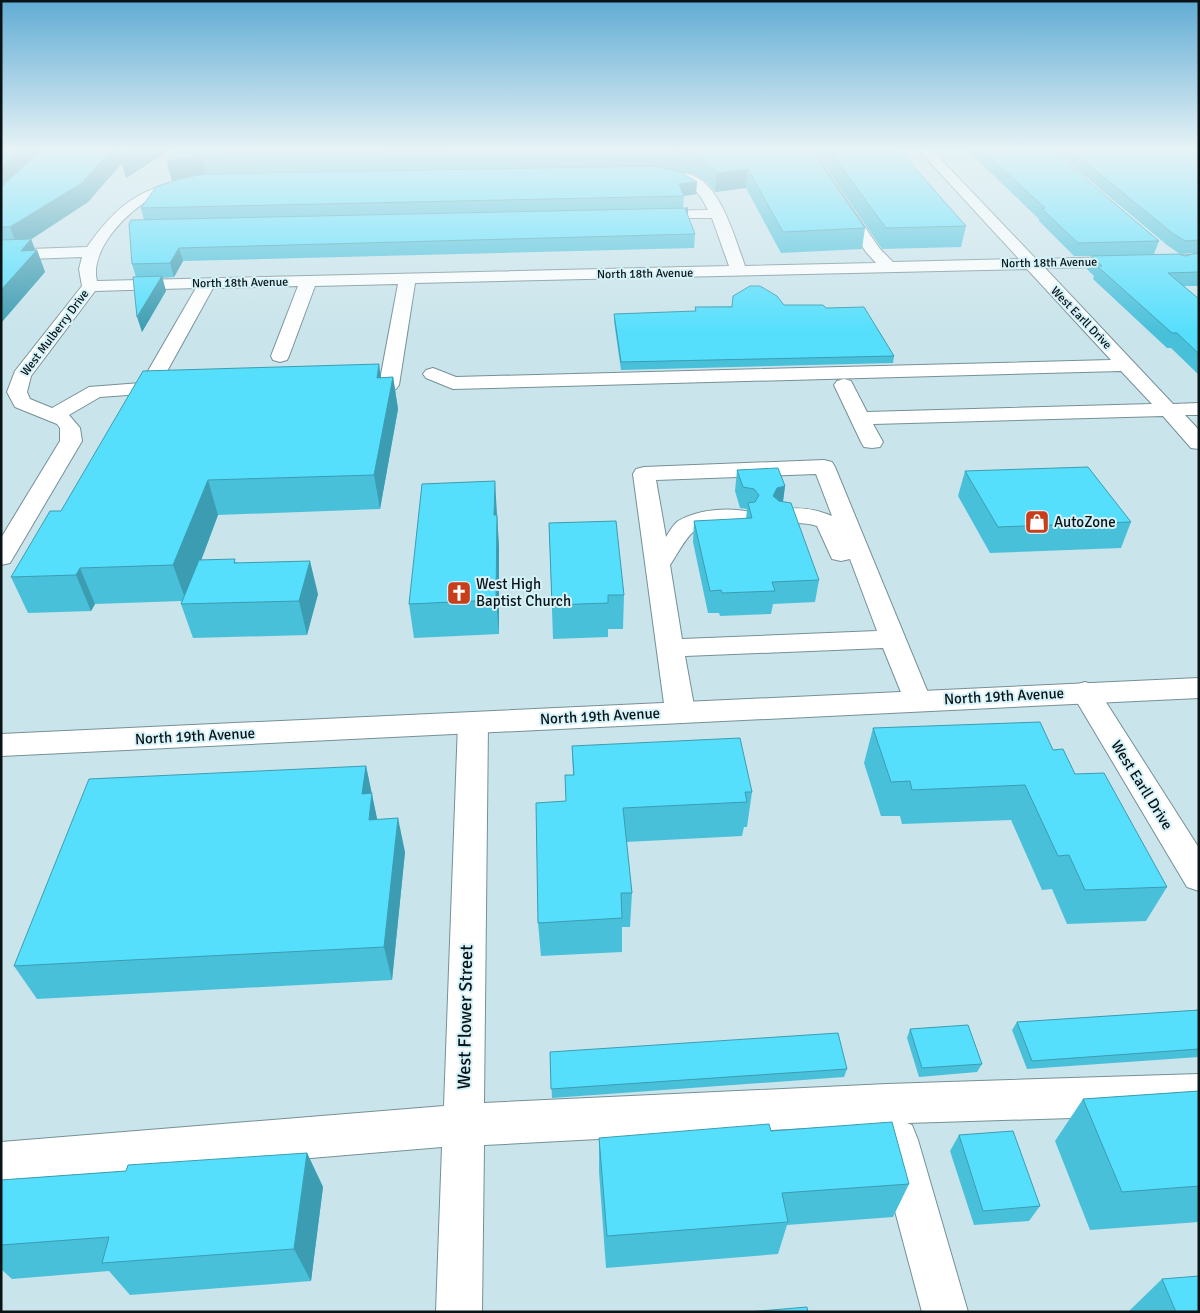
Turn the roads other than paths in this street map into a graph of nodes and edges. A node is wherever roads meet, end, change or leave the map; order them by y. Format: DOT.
graph roads {
  1 [pos="126,209"];
  2 [pos="714,209"];
  3 [pos="845,209"];
  4 [pos="980,209"];
  5 [pos="716,214"];
  6 [pos="640,215"];
  7 [pos="131,227"];
  8 [pos="110,228"];
  9 [pos="1160,250"];
  10 [pos="91,252"];
  11 [pos="1,255"];
  12 [pos="1176,260"];
  13 [pos="1199,260"];
  14 [pos="1030,264"];
  15 [pos="889,267"];
  16 [pos="739,271"];
  17 [pos="1199,276"];
  18 [pos="407,279"];
  19 [pos="308,282"];
  20 [pos="207,284"];
  21 [pos="90,286"];
  22 [pos="280,356"];
  23 [pos="1127,365"];
  24 [pos="433,374"];
  25 [pos="389,385"];
  26 [pos="844,385"];
  27 [pos="1199,409"];
  28 [pos="1169,410"];
  29 [pos="54,415"];
  30 [pos="860,418"];
  31 [pos="872,442"];
  32 [pos="1199,443"];
  33 [pos="784,516"];
  34 [pos="743,517"];
  35 [pos="1,558"];
  36 [pos="658,564"];
  37 [pos="871,582"];
  38 [pos="893,639"];
  39 [pos="671,648"];
  40 [pos="1199,688"];
  41 [pos="1085,692"];
  42 [pos="917,700"];
  43 [pos="680,712"];
  44 [pos="473,722"];
  45 [pos="1,745"];
  46 [pos="1199,877"];
  47 [pos="1199,1094"];
  48 [pos="887,1104"];
  49 [pos="463,1125"];
  50 [pos="4,1170"];
  51 [pos="459,1312"];
  52 [pos="945,1312"];
  1 -- 8 [label="street"];
  2 -- 5 [label="street"];
  3 -- 15 [label="street"];
  4 -- 14 [label="street, West Earll Drive"];
  5 -- 6 [label="street"];
  5 -- 16 [label="street"];
  7 -- 8 [label="street"];
  8 -- 10 [label="street"];
  9 -- 12 [label="street"];
  10 -- 11 [label="street"];
  10 -- 21 [label="street, West Mulberry Drive"];
  12 -- 13 [label="street, North 18th Avenue"];
  12 -- 14 [label="street, North 18th Avenue"];
  12 -- 17 [label="street"];
  14 -- 15 [label="street, North 18th Avenue"];
  14 -- 23 [label="street, West Earll Drive"];
  15 -- 16 [label="street, North 18th Avenue"];
  16 -- 18 [label="street, North 18th Avenue"];
  18 -- 19 [label="street, North 18th Avenue"];
  18 -- 25 [label="street"];
  19 -- 20 [label="street, North 18th Avenue"];
  19 -- 22 [label="street"];
  20 -- 21 [label="street, North 18th Avenue"];
  20 -- 29 [label="street"];
  21 -- 29 [label="street, West Mulberry Drive"];
  23 -- 24 [label="street"];
  23 -- 28 [label="street, West Earll Drive"];
  26 -- 30 [label="street"];
  27 -- 28 [label="street"];
  28 -- 30 [label="street"];
  28 -- 32 [label="street, West Earll Drive"];
  29 -- 35 [label="street, West Mulberry Drive"];
  30 -- 31 [label="street"];
  33 -- 37 [label="street"];
  34 -- 36 [label="street"];
  36 -- 37 [label="street"];
  36 -- 39 [label="street"];
  37 -- 38 [label="street"];
  38 -- 39 [label="street"];
  38 -- 42 [label="street"];
  39 -- 43 [label="street"];
  40 -- 41 [label="street, North 19th Avenue"];
  41 -- 42 [label="street, North 19th Avenue"];
  41 -- 46 [label="street, West Earll Drive"];
  42 -- 43 [label="street, North 19th Avenue"];
  43 -- 44 [label="street, North 19th Avenue"];
  44 -- 45 [label="street, North 19th Avenue"];
  44 -- 49 [label="street, West Flower Street"];
  47 -- 48 [label="street"];
  48 -- 49 [label="street"];
  48 -- 52 [label="street"];
  49 -- 50 [label="street"];
  49 -- 51 [label="street, West Flower Street"];
}
